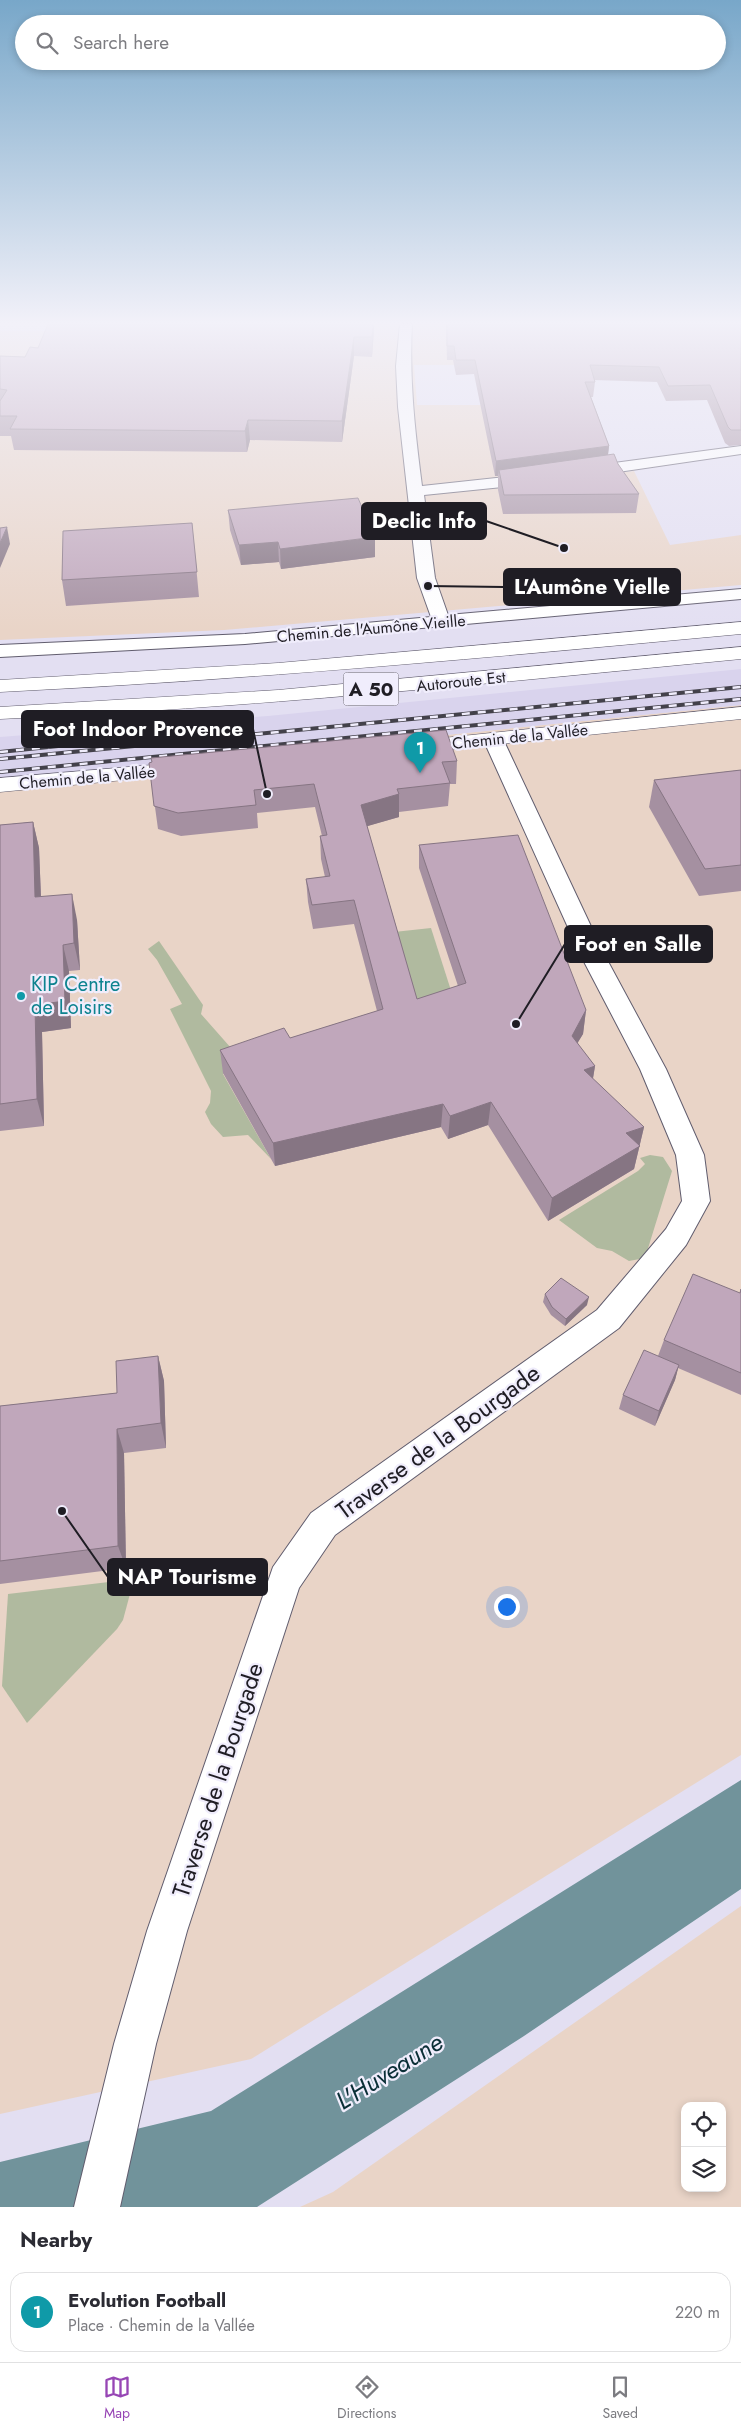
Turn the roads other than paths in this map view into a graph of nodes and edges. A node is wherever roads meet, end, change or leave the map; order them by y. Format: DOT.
graph roads {
  1 [pos="407,427"];
  2 [pos="741,450"];
  3 [pos="565,474"];
  4 [pos="547,477"];
  5 [pos="415,491"];
  6 [pos="741,594"];
  7 [pos="441,621"];
  8 [pos="741,628"];
  9 [pos="0,650"];
  10 [pos="741,653"];
  11 [pos="0,686"];
  12 [pos="0,713"];
  13 [pos="741,713"];
  14 [pos="493,739"];
  15 [pos="395,748"];
  16 [pos="208,766"];
  17 [pos="0,786"];
  18 [pos="135,2044"];
  19 [pos="97,2207"];
  1 -- 5 [label="street"];
  2 -- 3 [label="street"];
  4 -- 5 [label="street"];
  5 -- 7 [label="street"];
  6 -- 7 [label="street, Chemin de l'Aumône Vieille"];
  7 -- 9 [label="street, Chemin de l'Aumône Vieille"];
  8 -- 11 [label="main road, Autoroute Est / A 50"];
  10 -- 12 [label="main road, Autoroute Est / A 50"];
  13 -- 14 [label="main road, Chemin de la Vallée"];
  14 -- 15 [label="main road, Chemin de la Vallée"];
  14 -- 18 [label="street, Traverse de la Bourgade"];
  16 -- 17 [label="main road, Chemin de la Vallée"];
  18 -- 19 [label="street, Traverse de la Bourgade"];
}
